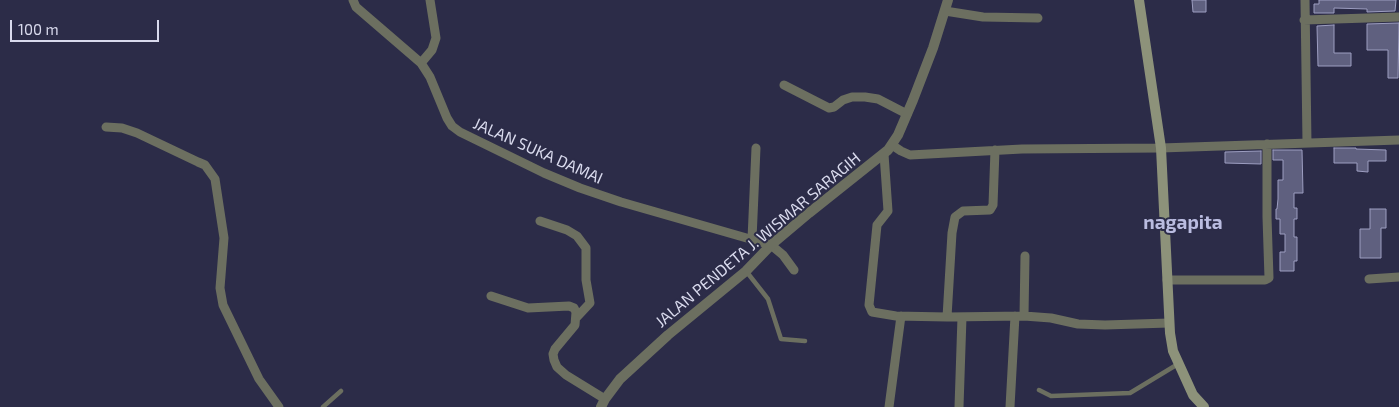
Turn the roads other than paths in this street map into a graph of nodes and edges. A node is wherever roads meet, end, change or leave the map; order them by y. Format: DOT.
graph roads {
  1 [pos="353,0"];
  2 [pos="430,0"];
  3 [pos="948,0"];
  4 [pos="1140,0"];
  5 [pos="1305,0"];
  6 [pos="945,11"];
  7 [pos="1399,17"];
  8 [pos="1038,18"];
  9 [pos="1304,20"];
  10 [pos="421,63"];
  11 [pos="784,85"];
  12 [pos="907,114"];
  13 [pos="106,127"];
  14 [pos="1399,140"];
  15 [pos="1307,143"];
  16 [pos="1268,144"];
  17 [pos="892,145"];
  18 [pos="756,148"];
  19 [pos="1161,148"];
  20 [pos="995,150"];
  21 [pos="884,154"];
  22 [pos="540,220"];
  23 [pos="752,239"];
  24 [pos="771,245"];
  25 [pos="1025,256"];
  26 [pos="794,270"];
  27 [pos="746,271"];
  28 [pos="1399,277"];
  29 [pos="1369,279"];
  30 [pos="1167,280"];
  31 [pos="491,296"];
  32 [pos="900,316"];
  33 [pos="1020,316"];
  34 [pos="947,317"];
  35 [pos="962,317"];
  36 [pos="576,318"];
  37 [pos="1169,323"];
  38 [pos="805,341"];
  39 [pos="1179,363"];
  40 [pos="1039,390"];
  41 [pos="342,391"];
  42 [pos="603,403"];
  43 [pos="279,407"];
  44 [pos="322,407"];
  45 [pos="890,407"];
  46 [pos="960,407"];
  47 [pos="1010,407"];
  48 [pos="1204,407"];
  1 -- 10 [label="street, JALAN SUKA DAMAI"];
  2 -- 10 [label="street"];
  3 -- 6 [label="street, JALAN PENDETA J. WISMAR SARAGIH"];
  4 -- 19 [label="main road"];
  5 -- 9 [label="street"];
  6 -- 8 [label="street"];
  6 -- 12 [label="street, JALAN PENDETA J. WISMAR SARAGIH"];
  7 -- 9 [label="street"];
  9 -- 15 [label="street"];
  10 -- 23 [label="street, JALAN SUKA DAMAI"];
  11 -- 12 [label="street"];
  12 -- 17 [label="street, JALAN PENDETA J. WISMAR SARAGIH"];
  13 -- 43 [label="street"];
  14 -- 15 [label="street"];
  15 -- 16 [label="street"];
  16 -- 19 [label="street"];
  16 -- 30 [label="street"];
  17 -- 20 [label="street"];
  17 -- 21 [label="street, JALAN PENDETA J. WISMAR SARAGIH"];
  18 -- 23 [label="street"];
  19 -- 20 [label="street"];
  19 -- 30 [label="main road"];
  20 -- 34 [label="street"];
  21 -- 24 [label="street, JALAN PENDETA J. WISMAR SARAGIH"];
  21 -- 32 [label="street"];
  22 -- 36 [label="street"];
  23 -- 24 [label="street, JALAN SUKA DAMAI"];
  24 -- 26 [label="street"];
  24 -- 27 [label="street, JALAN PENDETA J. WISMAR SARAGIH"];
  25 -- 33 [label="street"];
  27 -- 38 [label="lane"];
  27 -- 42 [label="street, JALAN PENDETA J. WISMAR SARAGIH"];
  28 -- 29 [label="street"];
  30 -- 37 [label="main road"];
  31 -- 36 [label="street"];
  32 -- 34 [label="street"];
  32 -- 45 [label="street"];
  33 -- 35 [label="street"];
  33 -- 37 [label="street"];
  33 -- 47 [label="street"];
  34 -- 35 [label="street"];
  35 -- 46 [label="street"];
  36 -- 42 [label="street"];
  37 -- 39 [label="main road"];
  39 -- 40 [label="lane"];
  39 -- 48 [label="main road"];
  41 -- 44 [label="lane"];
}
